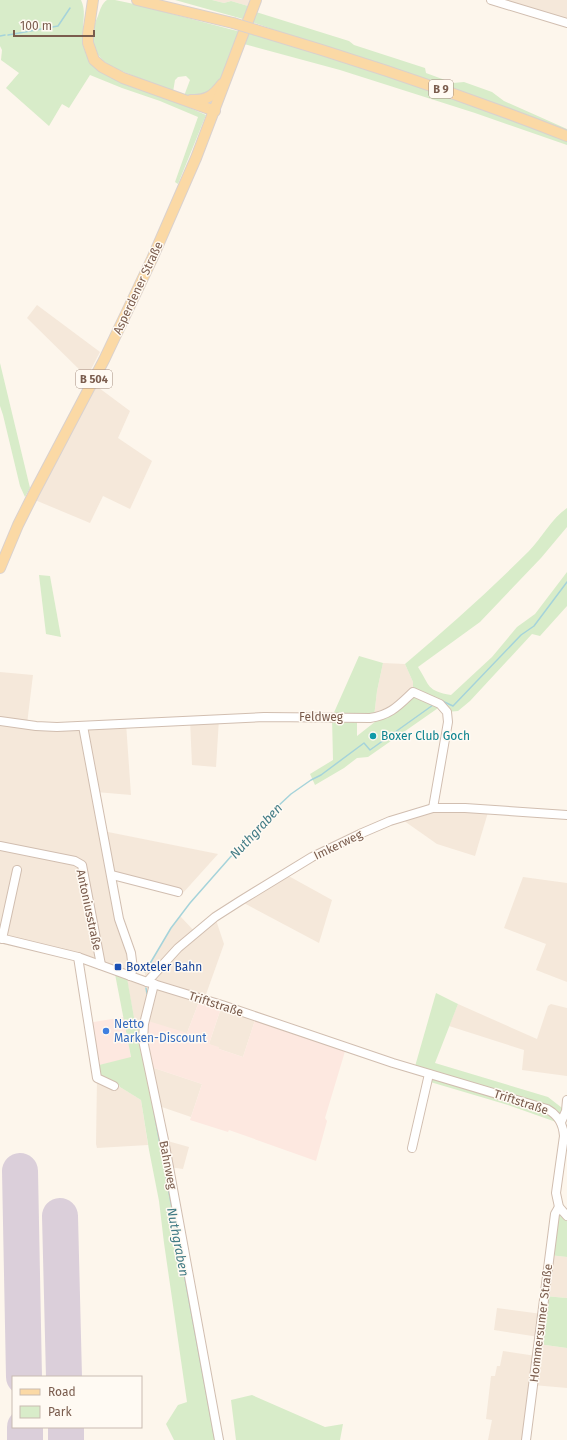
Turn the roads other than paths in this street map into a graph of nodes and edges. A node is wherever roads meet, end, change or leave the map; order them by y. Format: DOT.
graph roads {
  1 [pos="85,0"];
  2 [pos="137,0"];
  3 [pos="256,0"];
  4 [pos="491,0"];
  5 [pos="92,5"];
  6 [pos="567,23"];
  7 [pos="228,76"];
  8 [pos="185,100"];
  9 [pos="215,111"];
  10 [pos="567,136"];
  11 [pos="0,568"];
  12 [pos="0,721"];
  13 [pos="83,726"];
  14 [pos="433,808"];
  15 [pos="567,815"];
  16 [pos="0,846"];
  17 [pos="17,870"];
  18 [pos="112,875"];
  19 [pos="178,892"];
  20 [pos="1,938"];
  21 [pos="78,957"];
  22 [pos="101,965"];
  23 [pos="130,976"];
  24 [pos="150,983"];
  25 [pos="428,1074"];
  26 [pos="114,1086"];
  27 [pos="567,1100"];
  28 [pos="561,1122"];
  29 [pos="412,1148"];
  30 [pos="559,1207"];
  31 [pos="567,1216"];
  32 [pos="219,1440"];
  33 [pos="526,1440"];
  1 -- 5 [label="main road"];
  2 -- 10 [label="main road, B 9, bridge"];
  3 -- 7 [label="main road, Asperdener Straße"];
  4 -- 6 [label="street"];
  5 -- 8 [label="main road"];
  7 -- 8 [label="main road"];
  7 -- 9 [label="main road, Asperdener Straße"];
  8 -- 9 [label="main road"];
  9 -- 11 [label="main road, Asperdener Straße / B 504"];
  12 -- 13 [label="street, Feldweg"];
  13 -- 14 [label="street, Feldweg"];
  13 -- 18 [label="street"];
  14 -- 15 [label="street, Imkerweg"];
  14 -- 24 [label="street, Imkerweg"];
  16 -- 22 [label="street, Antoniusstraße"];
  17 -- 20 [label="street, Triftstraße"];
  18 -- 19 [label="street"];
  18 -- 23 [label="street"];
  20 -- 21 [label="street, Triftstraße"];
  21 -- 22 [label="street, Triftstraße"];
  21 -- 26 [label="street"];
  22 -- 23 [label="street, Triftstraße"];
  23 -- 24 [label="street, Triftstraße"];
  24 -- 25 [label="street, Triftstraße"];
  24 -- 32 [label="street, Bahnweg"];
  25 -- 28 [label="street, Triftstraße"];
  25 -- 29 [label="street"];
  27 -- 28 [label="street"];
  28 -- 30 [label="street, Triftstraße"];
  30 -- 31 [label="street"];
  30 -- 33 [label="street, Hommersumer Straße"];
}
